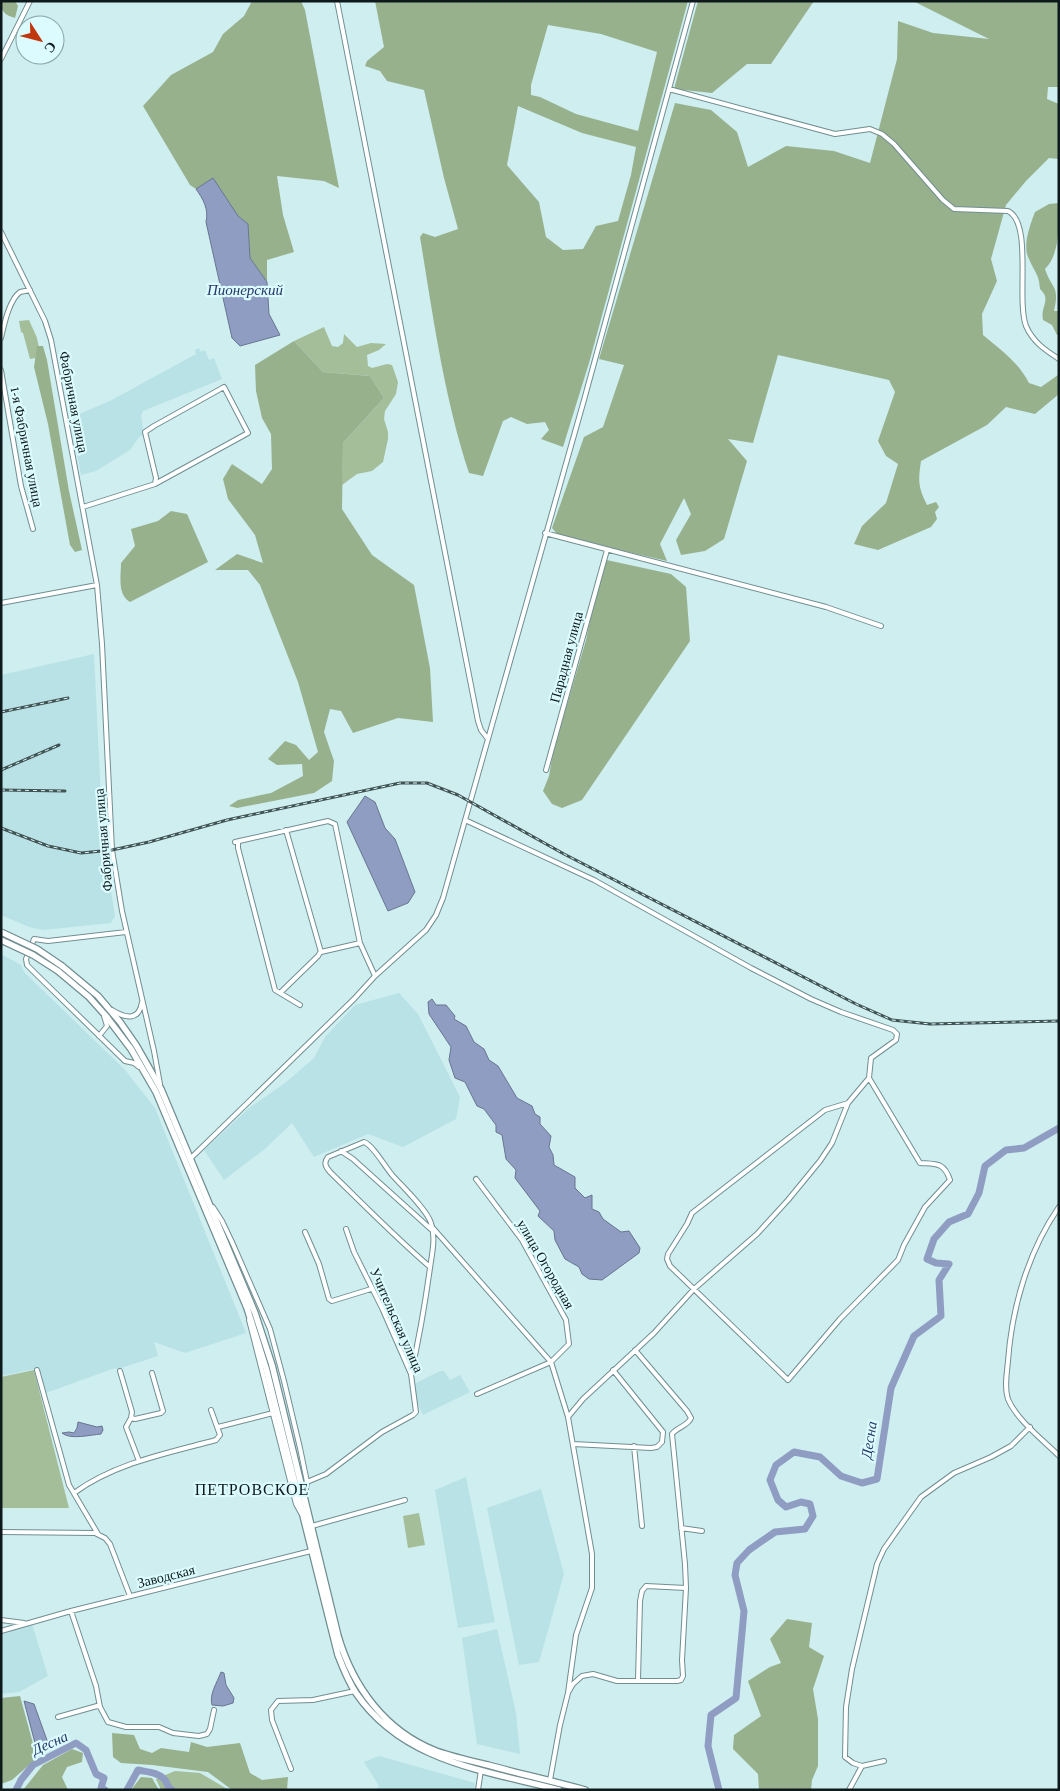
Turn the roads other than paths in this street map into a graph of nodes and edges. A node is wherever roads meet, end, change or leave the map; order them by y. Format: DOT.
graph roads {
  1 [pos="30,1"];
  2 [pos="337,1"];
  3 [pos="693,1"];
  4 [pos="1,59"];
  5 [pos="669,89"];
  6 [pos="1,232"];
  7 [pos="30,290"];
  8 [pos="1,338"];
  9 [pos="1059,358"];
  10 [pos="1,370"];
  11 [pos="155,484"];
  12 [pos="82,507"];
  13 [pos="33,528"];
  14 [pos="545,534"];
  15 [pos="607,550"];
  16 [pos="97,584"];
  17 [pos="1,603"];
  18 [pos="881,626"];
  19 [pos="488,739"];
  20 [pos="546,770"];
  21 [pos="465,820"];
  22 [pos="286,830"];
  23 [pos="1,932"];
  24 [pos="126,932"];
  25 [pos="1,940"];
  26 [pos="360,943"];
  27 [pos="321,951"];
  28 [pos="60,968"];
  29 [pos="375,976"];
  30 [pos="280,993"];
  31 [pos="142,998"];
  32 [pos="300,1005"];
  33 [pos="108,1007"];
  34 [pos="100,1009"];
  35 [pos="99,1036"];
  36 [pos="144,1072"];
  37 [pos="869,1078"];
  38 [pos="161,1089"];
  39 [pos="848,1103"];
  40 [pos="341,1151"];
  41 [pos="191,1158"];
  42 [pos="476,1179"];
  43 [pos="209,1202"];
  44 [pos="1059,1207"];
  45 [pos="346,1229"];
  46 [pos="433,1229"];
  47 [pos="305,1232"];
  48 [pos="430,1267"];
  49 [pos="371,1289"];
  50 [pos="694,1289"];
  51 [pos="247,1308"];
  52 [pos="635,1350"];
  53 [pos="551,1362"];
  54 [pos="37,1370"];
  55 [pos="613,1370"];
  56 [pos="120,1371"];
  57 [pos="152,1373"];
  58 [pos="411,1374"];
  59 [pos="477,1394"];
  60 [pos="211,1410"];
  61 [pos="273,1412"];
  62 [pos="131,1418"];
  63 [pos="568,1418"];
  64 [pos="218,1427"];
  65 [pos="1030,1427"];
  66 [pos="573,1444"];
  67 [pos="634,1446"];
  68 [pos="1059,1456"];
  69 [pos="139,1461"];
  70 [pos="307,1482"];
  71 [pos="74,1493"];
  72 [pos="305,1497"];
  73 [pos="405,1500"];
  74 [pos="302,1516"];
  75 [pos="312,1526"];
  76 [pos="642,1526"];
  77 [pos="681,1528"];
  78 [pos="702,1531"];
  79 [pos="1,1532"];
  80 [pos="98,1534"];
  81 [pos="311,1551"];
  82 [pos="686,1588"];
  83 [pos="130,1596"];
  84 [pos="71,1611"];
  85 [pos="1,1620"];
  86 [pos="27,1624"];
  87 [pos="1,1631"];
  88 [pos="638,1680"];
  89 [pos="355,1691"];
  90 [pos="568,1693"];
  91 [pos="100,1707"];
  92 [pos="214,1710"];
  93 [pos="58,1717"];
  94 [pos="884,1761"];
  95 [pos="862,1766"];
  96 [pos="291,1769"];
  97 [pos="481,1770"];
  98 [pos="550,1780"];
  99 [pos="478,1790"];
  100 [pos="559,1790"];
  101 [pos="585,1790"];
  102 [pos="849,1790"];
  1 -- 4 [label="street"];
  2 -- 19 [label="street"];
  3 -- 5 [label="street"];
  5 -- 9 [label="street"];
  5 -- 14 [label="street"];
  6 -- 7 [label="street, Фабричная улица"];
  7 -- 8 [label="street"];
  7 -- 12 [label="street, Фабричная улица"];
  10 -- 13 [label="street, 1-я Фабричная улица"];
  11 -- 11 [label="street"];
  11 -- 12 [label="street"];
  12 -- 16 [label="street, Фабричная улица"];
  14 -- 15 [label="street"];
  14 -- 19 [label="street"];
  15 -- 18 [label="street"];
  15 -- 20 [label="street, Парадная улица"];
  16 -- 17 [label="street"];
  16 -- 24 [label="street, Фабричная улица"];
  19 -- 21 [label="street"];
  21 -- 29 [label="street"];
  21 -- 37 [label="street"];
  22 -- 26 [label="street"];
  22 -- 27 [label="street"];
  22 -- 30 [label="street"];
  23 -- 28 [label="highway, bridge"];
  24 -- 31 [label="street, Фабричная улица"];
  24 -- 35 [label="street"];
  25 -- 28 [label="highway, bridge"];
  26 -- 27 [label="street"];
  26 -- 29 [label="street"];
  27 -- 30 [label="street"];
  28 -- 33 [label="highway"];
  28 -- 34 [label="highway"];
  29 -- 41 [label="street"];
  30 -- 32 [label="street"];
  31 -- 33 [label="street"];
  31 -- 38 [label="street, Фабричная улица"];
  33 -- 38 [label="highway"];
  34 -- 35 [label="street"];
  34 -- 36 [label="highway"];
  35 -- 36 [label="street"];
  36 -- 51 [label="highway"];
  37 -- 39 [label="street"];
  37 -- 50 [label="street"];
  38 -- 41 [label="highway"];
  39 -- 50 [label="street"];
  39 -- 50 [label="street"];
  40 -- 46 [label="street"];
  40 -- 46 [label="street"];
  40 -- 48 [label="street"];
  41 -- 43 [label="highway"];
  42 -- 53 [label="street, улица Огородная"];
  43 -- 70 [label="street"];
  43 -- 72 [label="highway"];
  44 -- 65 [label="street"];
  45 -- 49 [label="street, Учительская улица"];
  46 -- 48 [label="street"];
  46 -- 53 [label="street"];
  47 -- 49 [label="street"];
  48 -- 58 [label="street"];
  49 -- 58 [label="street, Учительская улица"];
  50 -- 52 [label="street"];
  51 -- 61 [label="street"];
  51 -- 74 [label="highway"];
  52 -- 55 [label="street"];
  52 -- 77 [label="street"];
  53 -- 59 [label="street"];
  53 -- 63 [label="street"];
  54 -- 71 [label="street"];
  55 -- 63 [label="street"];
  55 -- 67 [label="street"];
  56 -- 62 [label="street"];
  57 -- 62 [label="street"];
  58 -- 70 [label="street, Учительская улица"];
  60 -- 64 [label="street"];
  61 -- 64 [label="street"];
  61 -- 74 [label="street"];
  62 -- 69 [label="street"];
  63 -- 66 [label="street"];
  64 -- 69 [label="street"];
  65 -- 68 [label="street"];
  65 -- 95 [label="street"];
  66 -- 67 [label="street"];
  66 -- 90 [label="street"];
  67 -- 76 [label="street"];
  69 -- 71 [label="street"];
  70 -- 72 [label="street"];
  71 -- 80 [label="street"];
  72 -- 75 [label="highway"];
  73 -- 75 [label="street"];
  74 -- 81 [label="highway"];
  75 -- 98 [label="highway"];
  77 -- 78 [label="street"];
  77 -- 82 [label="street"];
  79 -- 80 [label="street"];
  80 -- 83 [label="street"];
  81 -- 83 [label="street, Заводская"];
  81 -- 89 [label="highway"];
  82 -- 88 [label="street"];
  82 -- 88 [label="street"];
  83 -- 84 [label="street, Заводская"];
  84 -- 86 [label="street, Заводская"];
  84 -- 91 [label="street"];
  85 -- 86 [label="street"];
  86 -- 87 [label="street, Заводская"];
  88 -- 90 [label="street"];
  89 -- 96 [label="street"];
  89 -- 97 [label="highway"];
  90 -- 98 [label="street"];
  91 -- 92 [label="street"];
  91 -- 93 [label="street"];
  94 -- 95 [label="street"];
  95 -- 102 [label="street"];
  97 -- 99 [label="street"];
  97 -- 100 [label="highway"];
  98 -- 101 [label="highway"];
}
